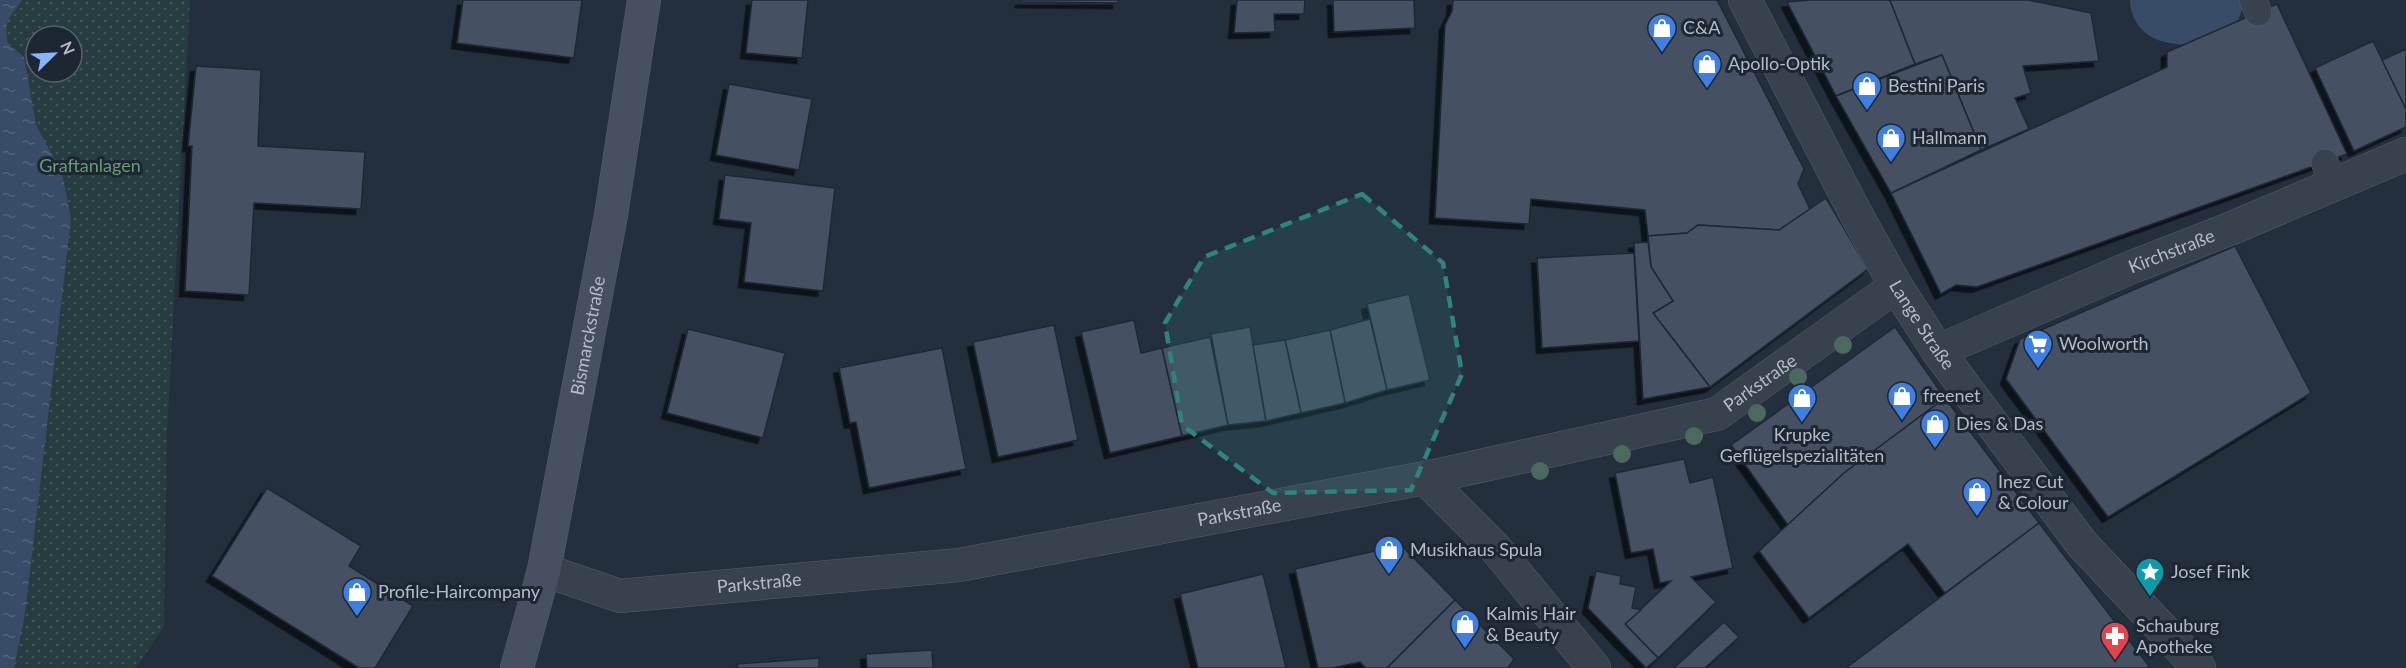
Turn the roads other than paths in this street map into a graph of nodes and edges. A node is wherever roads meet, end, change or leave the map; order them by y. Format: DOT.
graph roads {
  1 [pos="644,0"];
  2 [pos="1745,0"];
  3 [pos="2404,161"];
  4 [pos="1896,286"];
  5 [pos="1938,351"];
  6 [pos="1425,478"];
  7 [pos="544,570"];
  8 [pos="517,668"];
  9 [pos="1594,668"];
  10 [pos="2199,668"];
  1 -- 7 [label="main road, Bismarckstraße"];
  2 -- 4 [label="street, Lange Straße"];
  3 -- 5 [label="street, Kirchstraße"];
  4 -- 5 [label="street, Lange Straße"];
  4 -- 6 [label="street, Parkstraße"];
  5 -- 10 [label="street, Lange Straße"];
  6 -- 7 [label="street, Parkstraße"];
  6 -- 9 [label="street"];
  7 -- 8 [label="main road, Bismarckstraße"];
}
